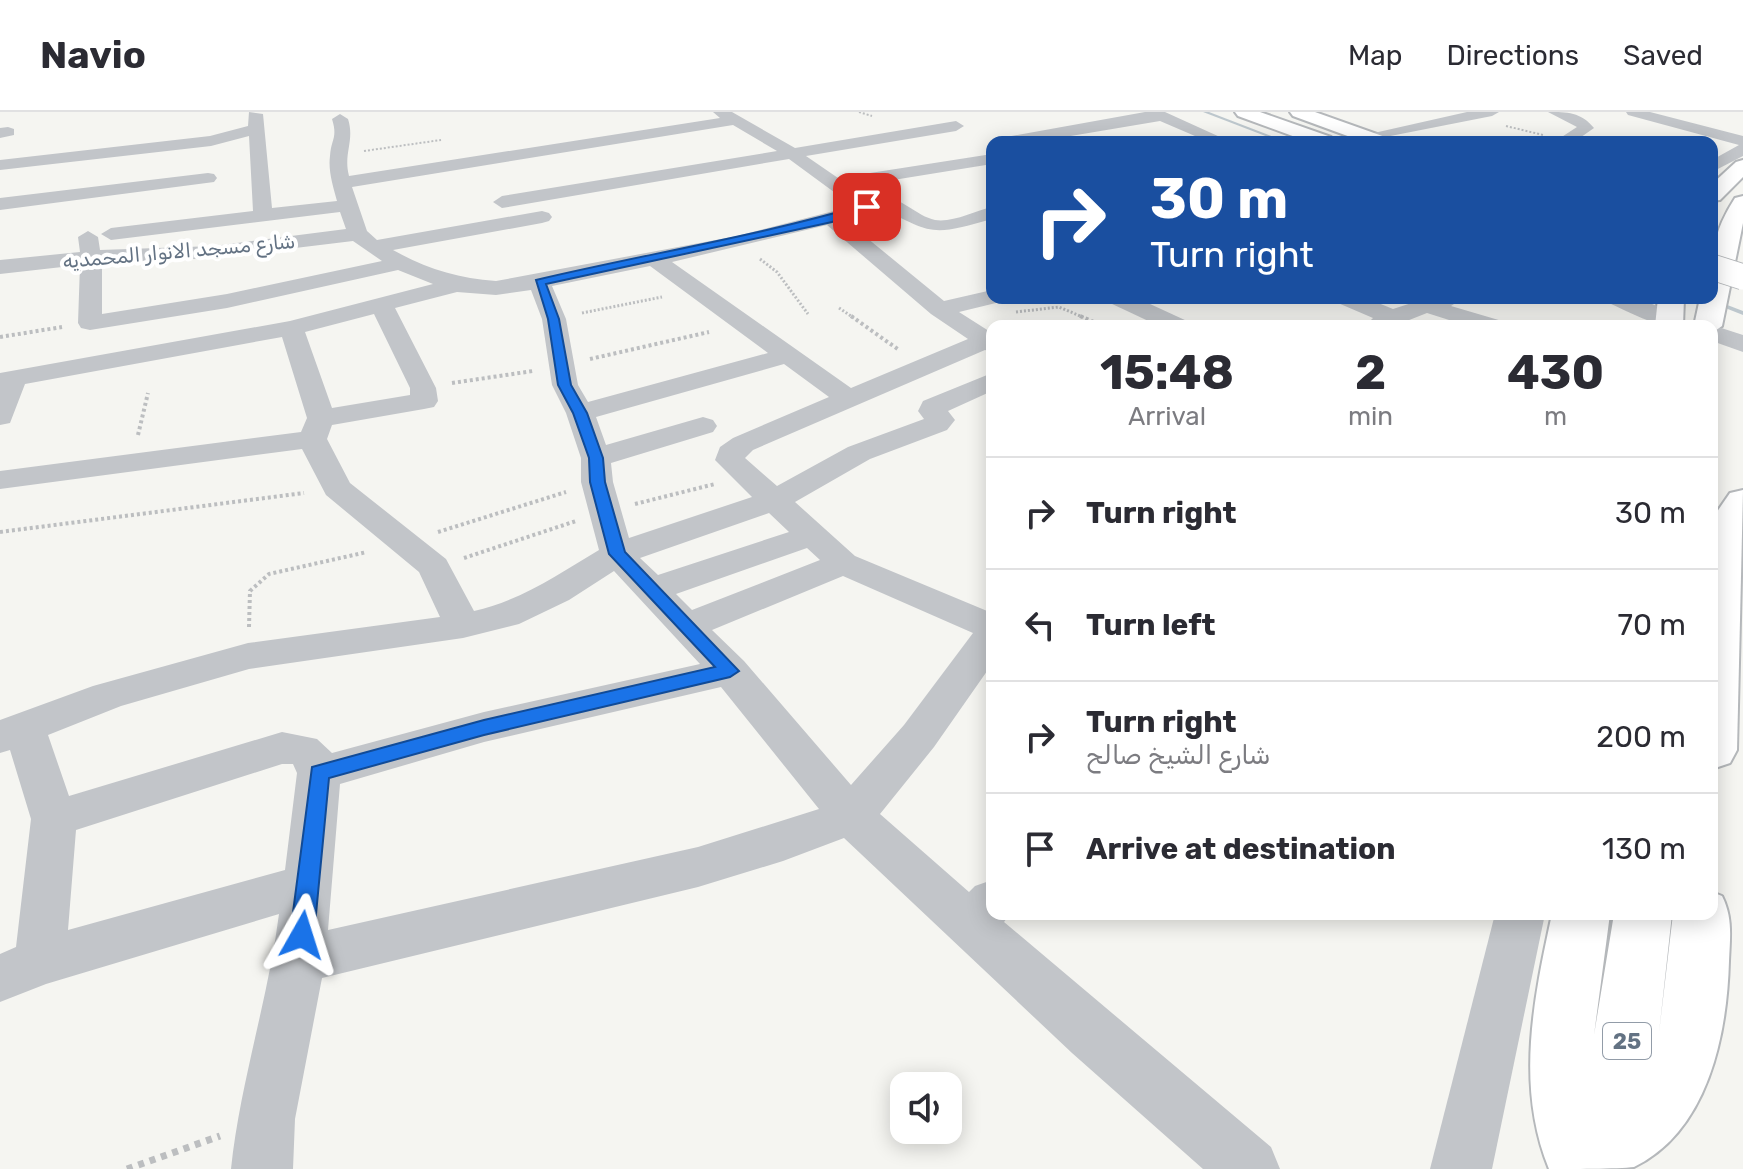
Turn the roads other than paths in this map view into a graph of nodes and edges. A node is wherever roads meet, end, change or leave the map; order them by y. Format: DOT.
graph roads {
  1 [pos="689,112"];
  2 [pos="757,112"];
  3 [pos="923,112"];
  4 [pos="1244,112"];
  5 [pos="1265,112"];
  6 [pos="1281,112"];
  7 [pos="1299,112"];
  8 [pos="1492,112"];
  9 [pos="1555,112"];
  10 [pos="1633,112"];
  11 [pos="1157,114"];
  12 [pos="1379,116"];
  13 [pos="258,117"];
  14 [pos="340,119"];
  15 [pos="730,122"];
  16 [pos="1415,126"];
  17 [pos="1038,136"];
  18 [pos="1209,136"];
  19 [pos="1310,136"];
  20 [pos="1327,136"];
  21 [pos="1355,136"];
  22 [pos="1359,136"];
  23 [pos="1386,136"];
  24 [pos="1574,136"];
  25 [pos="1743,141"];
  26 [pos="43,144"];
  27 [pos="0,149"];
  28 [pos="1743,149"];
  29 [pos="801,154"];
  30 [pos="210,159"];
  31 [pos="986,160"];
  32 [pos="0,165"];
  33 [pos="1743,166"];
  34 [pos="136,168"];
  35 [pos="339,175"];
  36 [pos="1718,178"];
  37 [pos="713,179"];
  38 [pos="1718,181"];
  39 [pos="835,184"];
  40 [pos="914,196"];
  41 [pos="502,202"];
  42 [pos="872,202"];
  43 [pos="1743,203"];
  44 [pos="0,204"];
  45 [pos="347,205"];
  46 [pos="568,213"];
  47 [pos="263,215"];
  48 [pos="986,215"];
  49 [pos="832,219"];
  50 [pos="197,223"];
  51 [pos="950,225"];
  52 [pos="976,235"];
  53 [pos="365,240"];
  54 [pos="90,247"];
  55 [pos="0,249"];
  56 [pos="214,252"];
  57 [pos="654,259"];
  58 [pos="401,263"];
  59 [pos="1723,265"];
  60 [pos="0,267"];
  61 [pos="539,282"];
  62 [pos="457,285"];
  63 [pos="1718,285"];
  64 [pos="986,299"];
  65 [pos="227,301"];
  66 [pos="381,304"];
  67 [pos="1131,304"];
  68 [pos="1356,304"];
  69 [pos="1433,304"];
  70 [pos="1616,304"];
  71 [pos="1427,306"];
  72 [pos="947,314"];
  73 [pos="1670,314"];
  74 [pos="1165,320"];
  75 [pos="1381,320"];
  76 [pos="1389,320"];
  77 [pos="1473,320"];
  78 [pos="291,328"];
  79 [pos="1718,334"];
  80 [pos="986,340"];
  81 [pos="986,343"];
  82 [pos="1743,344"];
  83 [pos="786,356"];
  84 [pos="923,367"];
  85 [pos="6,380"];
  86 [pos="986,384"];
  87 [pos="961,394"];
  88 [pos="849,399"];
  89 [pos="580,413"];
  90 [pos="0,417"];
  91 [pos="703,426"];
  92 [pos="316,428"];
  93 [pos="0,480"];
  94 [pos="600,484"];
  95 [pos="773,501"];
  96 [pos="1743,501"];
  97 [pos="812,535"];
  98 [pos="617,554"];
  99 [pos="843,563"];
  100 [pos="651,590"];
  101 [pos="463,626"];
  102 [pos="687,626"];
  103 [pos="986,627"];
  104 [pos="986,640"];
  105 [pos="1718,646"];
  106 [pos="730,671"];
  107 [pos="12,731"];
  108 [pos="319,773"];
  109 [pos="851,816"];
  110 [pos="54,819"];
  111 [pos="308,884"];
  112 [pos="980,913"];
  113 [pos="987,920"];
  114 [pos="1519,920"];
  115 [pos="1580,920"];
  116 [pos="1642,920"];
  117 [pos="1702,920"];
  118 [pos="299,960"];
  119 [pos="20,970"];
  120 [pos="1579,1164"];
  121 [pos="262,1169"];
  122 [pos="1249,1169"];
  123 [pos="1461,1169"];
  1 -- 35 [label="street"];
  2 -- 15 [label="street"];
  3 -- 29 [label="street"];
  4 -- 19 [label="highway"];
  5 -- 20 [label="highway"];
  6 -- 21 [label="highway"];
  7 -- 22 [label="highway"];
  8 -- 16 [label="street"];
  9 -- 24 [label="street"];
  10 -- 25 [label="street"];
  11 -- 17 [label="street"];
  11 -- 18 [label="street"];
  12 -- 16 [label="street"];
  13 -- 30 [label="street"];
  13 -- 47 [label="street"];
  14 -- 35 [label="street"];
  15 -- 29 [label="street"];
  15 -- 35 [label="street"];
  16 -- 23 [label="street"];
  26 -- 27 [label="street"];
  28 -- 36 [label="street"];
  29 -- 37 [label="street"];
  29 -- 39 [label="street"];
  29 -- 41 [label="street"];
  30 -- 32 [label="street"];
  30 -- 34 [label="street"];
  30 -- 44 [label="street"];
  30 -- 50 [label="street"];
  31 -- 39 [label="street"];
  33 -- 38 [label="highway"];
  35 -- 45 [label="street"];
  39 -- 42 [label="street"];
  40 -- 42 [label="street"];
  42 -- 49 [label="street"];
  42 -- 51 [label="street"];
  43 -- 59 [label="highway"];
  45 -- 47 [label="street"];
  45 -- 53 [label="street"];
  46 -- 53 [label="street, شارع مسجد الانوار المحمديه"];
  47 -- 50 [label="street"];
  48 -- 51 [label="street"];
  49 -- 57 [label="street"];
  49 -- 72 [label="street"];
  50 -- 54 [label="street"];
  51 -- 52 [label="street"];
  53 -- 56 [label="street, شارع مسجد الانوار المحمديه"];
  53 -- 58 [label="street"];
  54 -- 55 [label="street"];
  54 -- 56 [label="street, شارع مسجد الانوار المحمديه"];
  54 -- 60 [label="street, شارع مسجد الانوار المحمديه"];
  54 -- 65 [label="street"];
  56 -- 65 [label="street"];
  57 -- 61 [label="street"];
  57 -- 83 [label="street"];
  58 -- 62 [label="street"];
  58 -- 65 [label="street"];
  59 -- 63 [label="highway"];
  61 -- 62 [label="street"];
  61 -- 89 [label="street"];
  62 -- 66 [label="street"];
  64 -- 72 [label="street"];
  66 -- 78 [label="street"];
  66 -- 92 [label="street"];
  67 -- 74 [label="street"];
  68 -- 75 [label="street"];
  69 -- 71 [label="street"];
  70 -- 73 [label="street"];
  71 -- 76 [label="street"];
  71 -- 77 [label="street"];
  72 -- 80 [label="street"];
  78 -- 85 [label="street"];
  78 -- 92 [label="street"];
  79 -- 82 [label="street"];
  81 -- 84 [label="street"];
  83 -- 88 [label="street"];
  83 -- 89 [label="street"];
  84 -- 87 [label="street"];
  84 -- 88 [label="street"];
  85 -- 90 [label="street"];
  86 -- 87 [label="street"];
  87 -- 95 [label="street"];
  88 -- 95 [label="street"];
  89 -- 94 [label="street"];
  91 -- 94 [label="street"];
  92 -- 93 [label="street"];
  92 -- 101 [label="street"];
  94 -- 98 [label="street"];
  95 -- 97 [label="street"];
  95 -- 98 [label="street"];
  96 -- 105 [label="highway"];
  97 -- 99 [label="street"];
  97 -- 100 [label="street"];
  98 -- 100 [label="street"];
  98 -- 101 [label="street"];
  99 -- 102 [label="street"];
  99 -- 103 [label="street"];
  100 -- 102 [label="street"];
  101 -- 107 [label="street"];
  102 -- 106 [label="street"];
  104 -- 109 [label="street"];
  106 -- 108 [label="street"];
  106 -- 109 [label="street"];
  107 -- 110 [label="street"];
  108 -- 110 [label="street"];
  108 -- 111 [label="street"];
  109 -- 112 [label="street"];
  109 -- 118 [label="street"];
  110 -- 119 [label="street"];
  111 -- 118 [label="street"];
  111 -- 119 [label="street"];
  113 -- 122 [label="street"];
  114 -- 123 [label="street"];
  115 -- 120 [label="highway"];
  116 -- 120 [label="highway, 25"];
  117 -- 120 [label="highway"];
  118 -- 121 [label="street"];
}
